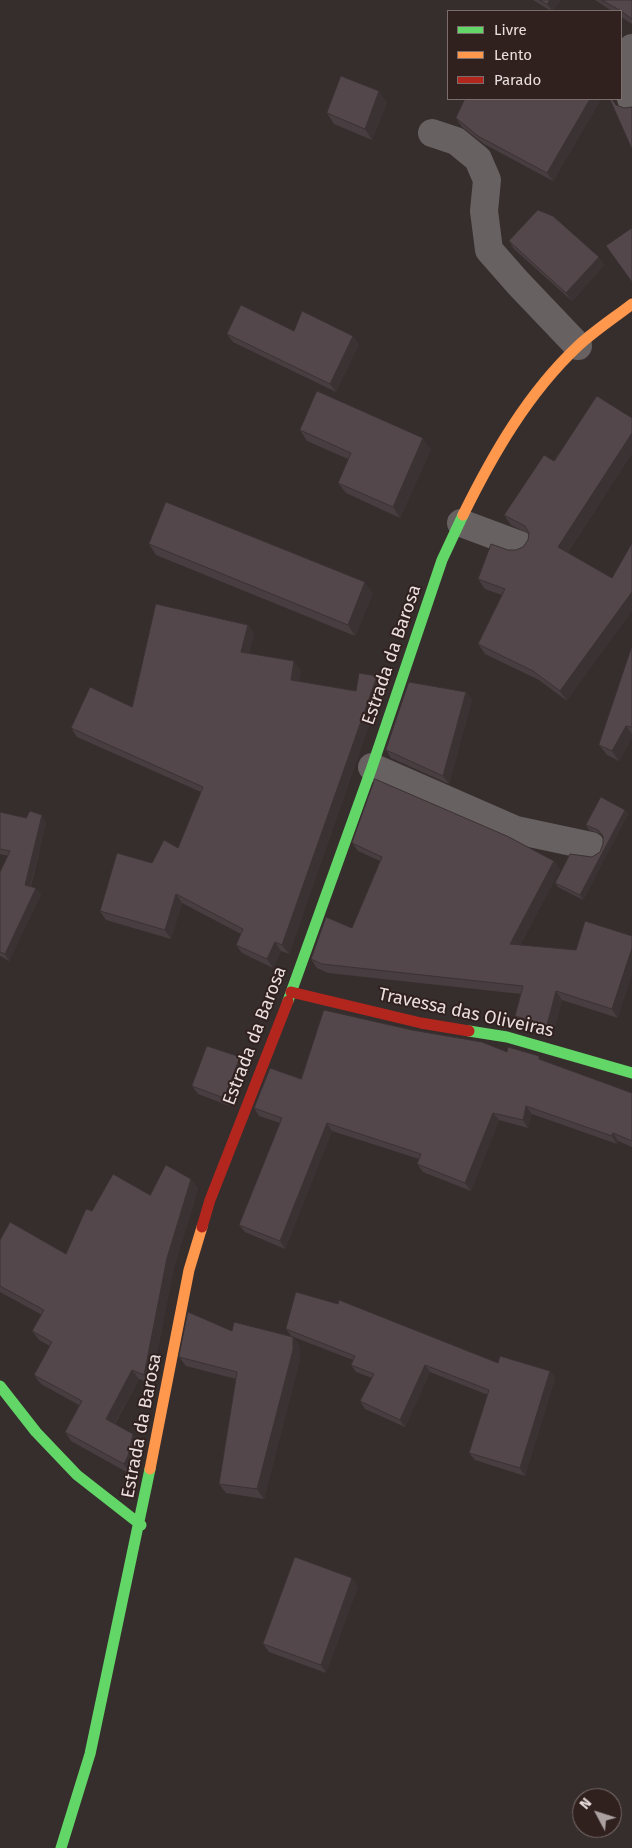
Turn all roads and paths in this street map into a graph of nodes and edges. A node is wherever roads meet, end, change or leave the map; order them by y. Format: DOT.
graph roads {
  1 [pos="632,48"];
  2 [pos="632,101"];
  3 [pos="432,133"];
  4 [pos="632,304"];
  5 [pos="578,346"];
  6 [pos="461,523"];
  7 [pos="520,545"];
  8 [pos="372,767"];
  9 [pos="591,846"];
  10 [pos="291,992"];
  11 [pos="632,1073"];
  12 [pos="0,1386"];
  13 [pos="141,1525"];
  14 [pos="62,1848"];
  1 -- 2 [label="street"];
  3 -- 5 [label="street"];
  4 -- 5 [label="street, Estrada da Barosa"];
  5 -- 6 [label="street, Estrada da Barosa"];
  6 -- 7 [label="street"];
  6 -- 8 [label="street, Estrada da Barosa"];
  8 -- 9 [label="street"];
  8 -- 10 [label="street, Estrada da Barosa"];
  10 -- 11 [label="street, Travessa das Oliveiras"];
  10 -- 13 [label="street, Estrada da Barosa"];
  12 -- 13 [label="street"];
  13 -- 14 [label="street, Estrada da Barosa"];
}
